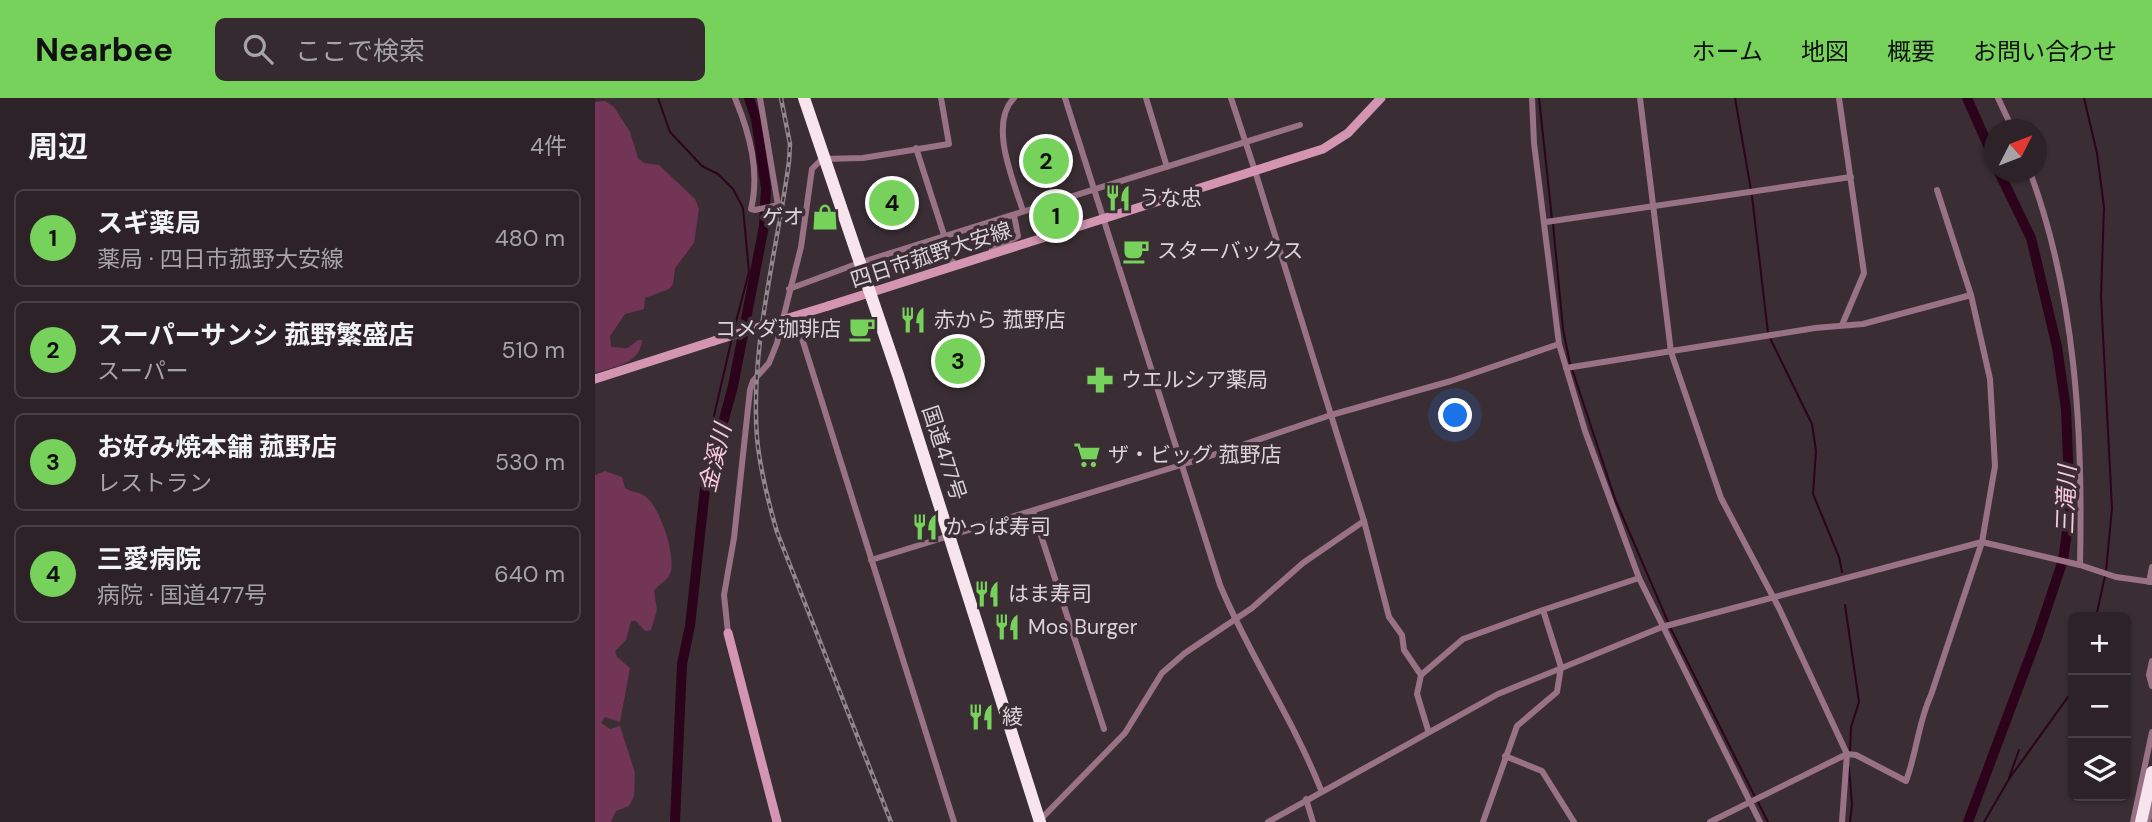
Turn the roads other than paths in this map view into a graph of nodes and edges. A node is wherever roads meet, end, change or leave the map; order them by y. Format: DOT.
graph roads {
  1 [pos="735,98"];
  2 [pos="760,98"];
  3 [pos="804,98"];
  4 [pos="941,98"];
  5 [pos="1014,98"];
  6 [pos="1065,98"];
  7 [pos="1146,98"];
  8 [pos="1231,98"];
  9 [pos="1381,98"];
  10 [pos="1532,98"];
  11 [pos="1640,98"];
  12 [pos="1839,98"];
  13 [pos="1997,98"];
  14 [pos="2008,119"];
  15 [pos="1300,125"];
  16 [pos="1245,143"];
  17 [pos="916,148"];
  18 [pos="822,159"];
  19 [pos="1167,167"];
  20 [pos="1255,171"];
  21 [pos="1851,177"];
  22 [pos="2033,182"];
  23 [pos="1094,189"];
  24 [pos="1937,190"];
  25 [pos="1653,207"];
  26 [pos="1023,211"];
  27 [pos="1014,215"];
  28 [pos="1104,219"];
  29 [pos="1547,222"];
  30 [pos="945,237"];
  31 [pos="971,260"];
  32 [pos="859,263"];
  33 [pos="954,265"];
  34 [pos="789,289"];
  35 [pos="870,294"];
  36 [pos="1971,295"];
  37 [pos="782,324"];
  38 [pos="1842,325"];
  39 [pos="1559,344"];
  40 [pos="1671,352"];
  41 [pos="1567,368"];
  42 [pos="595,379"];
  43 [pos="1331,415"];
  44 [pos="1180,465"];
  45 [pos="1033,510"];
  46 [pos="1364,521"];
  47 [pos="950,535"];
  48 [pos="1982,542"];
  49 [pos="871,560"];
  50 [pos="2079,565"];
  51 [pos="2152,567"];
  52 [pos="1639,578"];
  53 [pos="2151,582"];
  54 [pos="1774,597"];
  55 [pos="1543,610"];
  56 [pos="1234,620"];
  57 [pos="1664,627"];
  58 [pos="728,632"];
  59 [pos="2152,661"];
  60 [pos="1561,667"];
  61 [pos="1421,676"];
  62 [pos="2152,686"];
  63 [pos="1104,729"];
  64 [pos="1428,730"];
  65 [pos="2152,732"];
  66 [pos="1850,755"];
  67 [pos="1505,756"];
  68 [pos="2152,772"];
  69 [pos="1321,790"];
  70 [pos="1306,799"];
  71 [pos="1752,802"];
  72 [pos="2152,803"];
  73 [pos="777,822"];
  74 [pos="954,822"];
  75 [pos="1039,822"];
  76 [pos="1268,822"];
  77 [pos="1313,822"];
  78 [pos="1483,822"];
  79 [pos="1574,822"];
  80 [pos="1710,822"];
  81 [pos="1760,822"];
  82 [pos="1842,822"];
  83 [pos="2133,822"];
  84 [pos="2141,822"];
  85 [pos="2148,822"];
  1 -- 2 [label="street"];
  3 -- 18 [label="highway, 国道477号"];
  4 -- 17 [label="street"];
  5 -- 26 [label="street"];
  6 -- 23 [label="street"];
  7 -- 19 [label="street"];
  8 -- 16 [label="street"];
  9 -- 20 [label="main road, 四日市菰野大安線"];
  10 -- 29 [label="street"];
  11 -- 25 [label="street"];
  12 -- 21 [label="street"];
  13 -- 14 [label="street"];
  15 -- 16 [label="street"];
  16 -- 19 [label="street"];
  16 -- 20 [label="street"];
  17 -- 18 [label="street"];
  17 -- 30 [label="street"];
  18 -- 32 [label="highway, 国道477号"];
  18 -- 34 [label="street"];
  19 -- 23 [label="street"];
  20 -- 28 [label="main road, 四日市菰野大安線"];
  20 -- 43 [label="street"];
  21 -- 25 [label="street"];
  21 -- 38 [label="street"];
  22 -- 50 [label="street"];
  23 -- 26 [label="street"];
  23 -- 28 [label="street"];
  24 -- 36 [label="street"];
  25 -- 29 [label="street"];
  25 -- 40 [label="street"];
  26 -- 27 [label="street"];
  27 -- 30 [label="street"];
  27 -- 31 [label="street"];
  28 -- 31 [label="main road, 四日市菰野大安線"];
  28 -- 44 [label="street"];
  29 -- 39 [label="street"];
  30 -- 32 [label="street"];
  30 -- 33 [label="street"];
  31 -- 33 [label="main road, 四日市菰野大安線"];
  32 -- 34 [label="street"];
  32 -- 35 [label="highway, 国道477号"];
  33 -- 35 [label="main road, 四日市菰野大安線"];
  34 -- 37 [label="street"];
  35 -- 42 [label="main road, 四日市菰野大安線, bridge"];
  35 -- 47 [label="highway, 国道477号"];
  36 -- 38 [label="street"];
  36 -- 48 [label="street"];
  37 -- 49 [label="street"];
  37 -- 58 [label="street"];
  38 -- 40 [label="street"];
  39 -- 41 [label="street"];
  39 -- 43 [label="street"];
  40 -- 41 [label="street"];
  40 -- 54 [label="street"];
  41 -- 52 [label="street"];
  43 -- 44 [label="street"];
  43 -- 46 [label="street"];
  44 -- 45 [label="street"];
  44 -- 56 [label="street"];
  45 -- 47 [label="street"];
  45 -- 63 [label="street"];
  46 -- 56 [label="street"];
  46 -- 61 [label="street"];
  47 -- 49 [label="street"];
  47 -- 75 [label="highway, 国道477号"];
  48 -- 50 [label="street"];
  48 -- 54 [label="street"];
  48 -- 66 [label="street"];
  49 -- 74 [label="street"];
  50 -- 53 [label="street"];
  51 -- 53 [label="street"];
  52 -- 55 [label="street"];
  52 -- 57 [label="street"];
  54 -- 57 [label="street"];
  54 -- 66 [label="street"];
  55 -- 60 [label="street"];
  55 -- 61 [label="street"];
  56 -- 69 [label="street"];
  56 -- 75 [label="street"];
  57 -- 60 [label="street"];
  57 -- 71 [label="street"];
  58 -- 73 [label="main road"];
  59 -- 62 [label="street"];
  60 -- 64 [label="street"];
  60 -- 67 [label="street"];
  61 -- 64 [label="street"];
  64 -- 69 [label="street"];
  65 -- 83 [label="street"];
  66 -- 71 [label="street"];
  66 -- 82 [label="street"];
  67 -- 78 [label="street"];
  67 -- 79 [label="street"];
  68 -- 84 [label="highway"];
  69 -- 70 [label="street"];
  70 -- 76 [label="street"];
  70 -- 77 [label="street"];
  71 -- 80 [label="street"];
  71 -- 81 [label="street"];
  72 -- 85 [label="street"];
}
